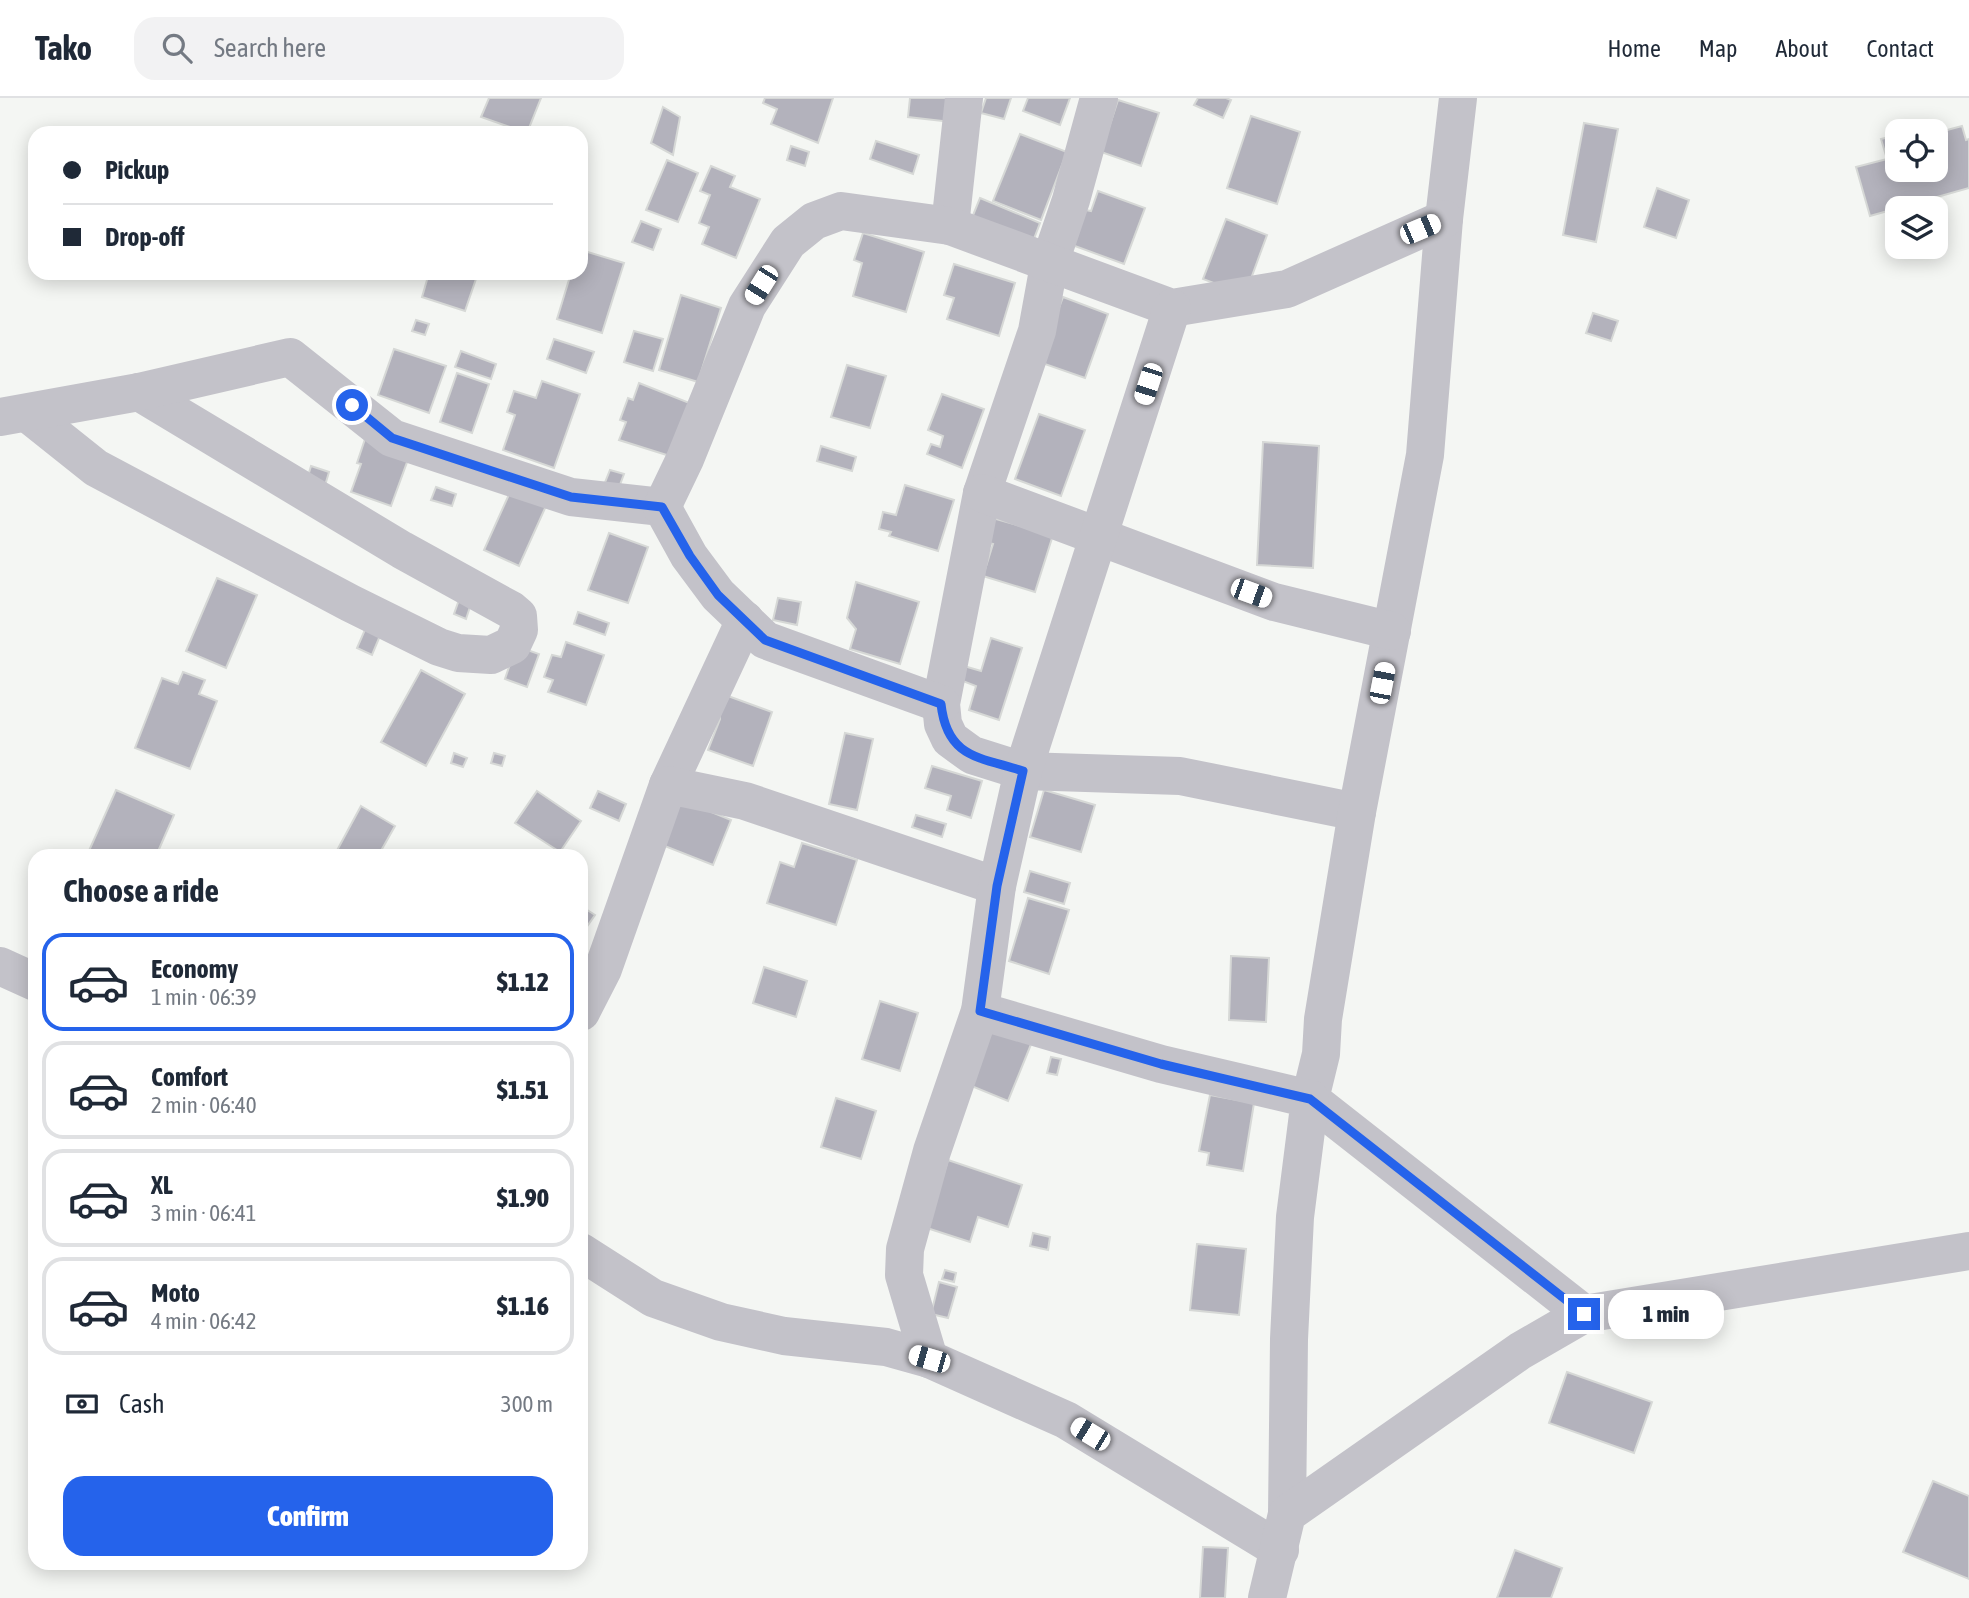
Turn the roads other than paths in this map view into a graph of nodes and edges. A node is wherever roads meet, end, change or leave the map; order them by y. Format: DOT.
graph roads {
  1 [pos="964,98"];
  2 [pos="1099,98"];
  3 [pos="1458,98"];
  4 [pos="1444,219"];
  5 [pos="950,226"];
  6 [pos="1049,265"];
  7 [pos="1172,308"];
  8 [pos="139,392"];
  9 [pos="14,415"];
  10 [pos="982,493"];
  11 [pos="662,507"];
  12 [pos="1099,538"];
  13 [pos="745,620"];
  14 [pos="1392,631"];
  15 [pos="941,704"];
  16 [pos="1023,771"];
  17 [pos="668,785"];
  18 [pos="1357,812"];
  19 [pos="997,886"];
  20 [pos="0,966"];
  21 [pos="28,979"];
  22 [pos="588,998"];
  23 [pos="980,1011"];
  24 [pos="1310,1099"];
  25 [pos="1969,1251"];
  26 [pos="588,1256"];
  27 [pos="1584,1314"];
  28 [pos="929,1359"];
  29 [pos="1283,1532"];
  30 [pos="1267,1598"];
  1 -- 5 [label="lane"];
  2 -- 6 [label="lane"];
  3 -- 4 [label="lane"];
  4 -- 7 [label="lane"];
  4 -- 14 [label="lane"];
  5 -- 6 [label="lane"];
  5 -- 11 [label="lane"];
  6 -- 7 [label="lane"];
  6 -- 10 [label="lane"];
  7 -- 12 [label="lane"];
  8 -- 9 [label="lane"];
  8 -- 9 [label="lane"];
  8 -- 11 [label="lane"];
  10 -- 12 [label="lane"];
  10 -- 15 [label="lane"];
  11 -- 13 [label="lane"];
  12 -- 14 [label="lane"];
  12 -- 16 [label="lane"];
  13 -- 15 [label="lane"];
  13 -- 17 [label="lane"];
  14 -- 18 [label="lane"];
  15 -- 16 [label="lane"];
  16 -- 18 [label="lane"];
  16 -- 19 [label="lane"];
  17 -- 19 [label="lane"];
  17 -- 22 [label="lane"];
  18 -- 24 [label="lane"];
  19 -- 23 [label="lane"];
  20 -- 21 [label="lane"];
  23 -- 24 [label="lane"];
  23 -- 28 [label="lane"];
  24 -- 27 [label="lane"];
  24 -- 29 [label="lane"];
  25 -- 27 [label="lane"];
  26 -- 28 [label="lane"];
  27 -- 29 [label="lane"];
  28 -- 29 [label="lane"];
  29 -- 30 [label="lane"];
}
